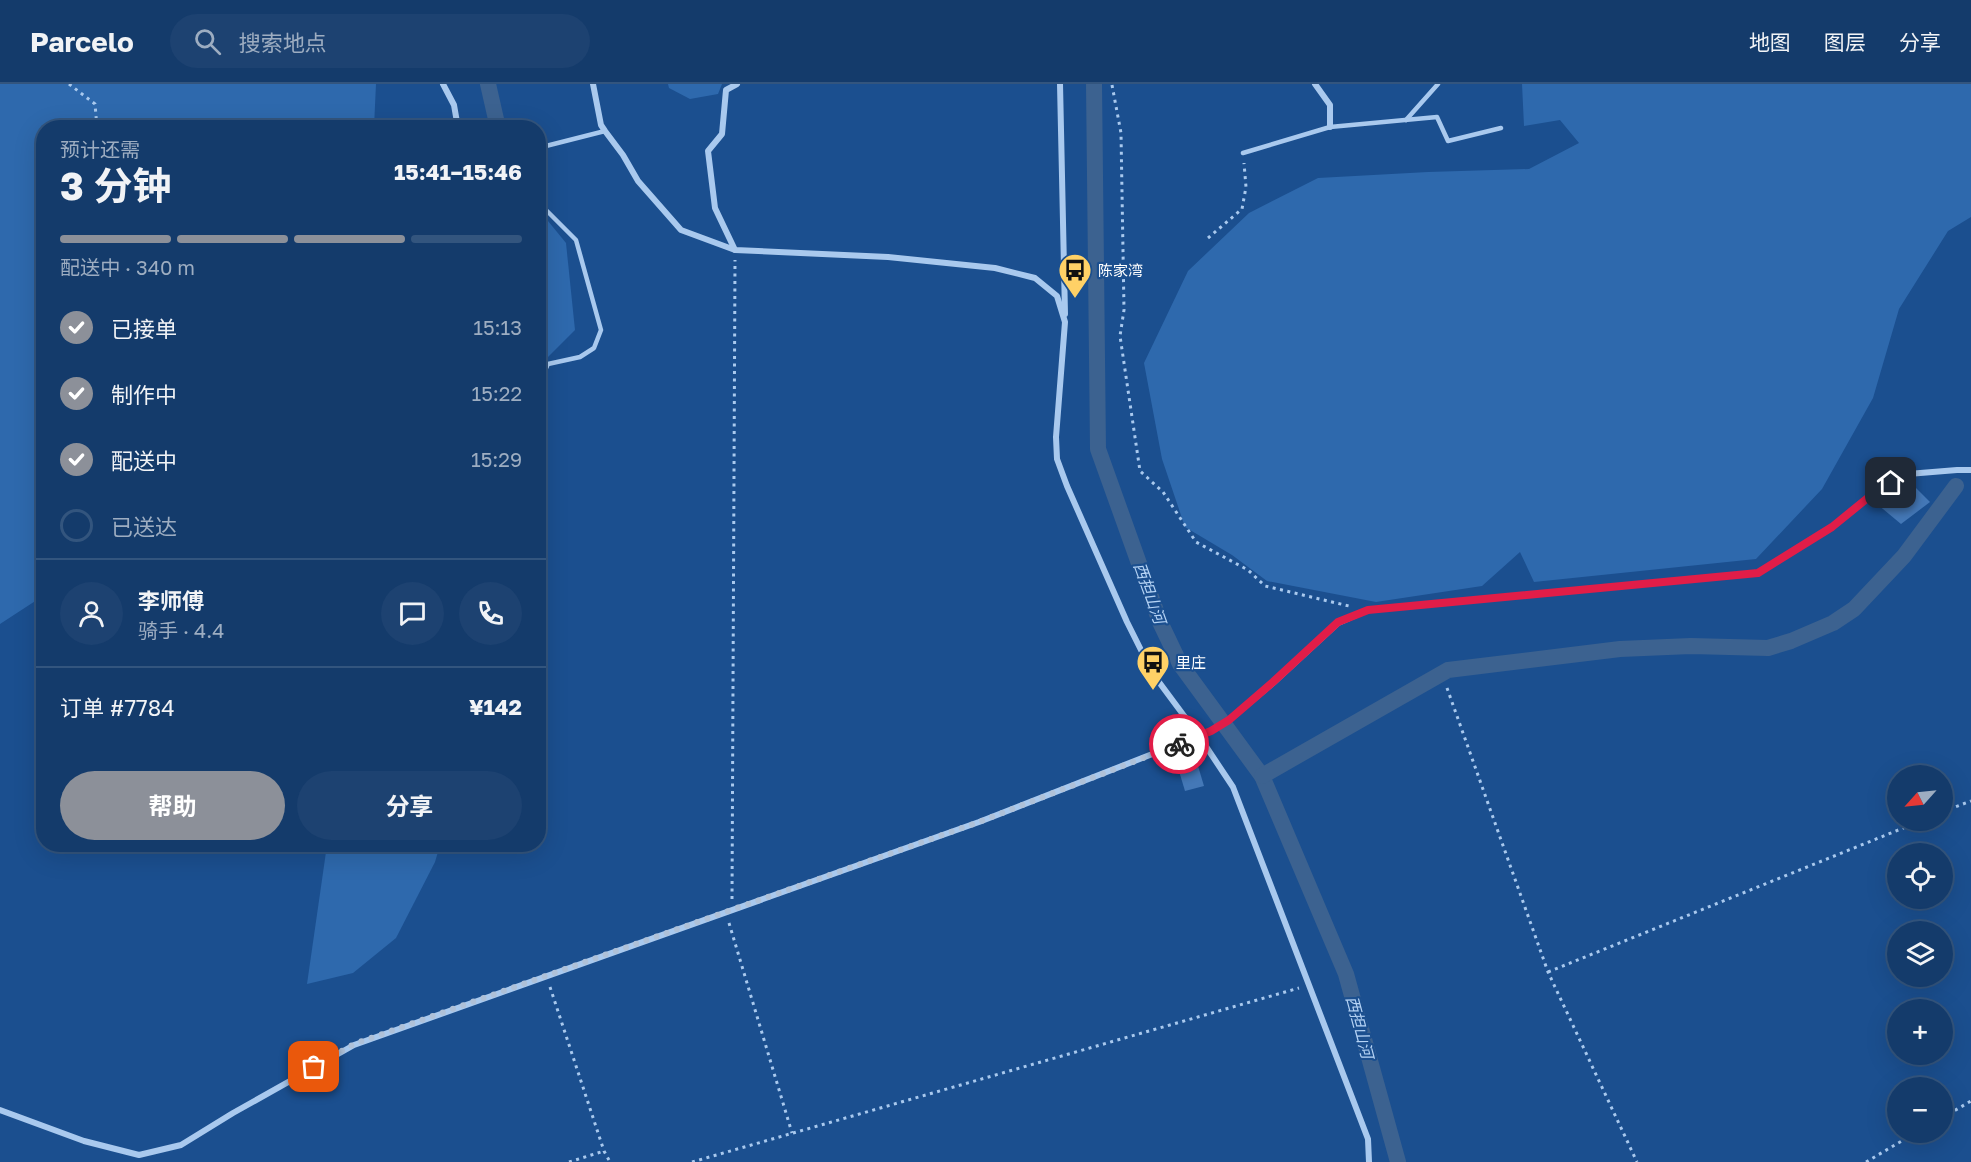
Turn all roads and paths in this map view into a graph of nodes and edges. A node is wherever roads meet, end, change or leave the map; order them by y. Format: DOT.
graph roads {
  1 [pos="69,84"];
  2 [pos="443,84"];
  3 [pos="593,84"];
  4 [pos="737,84"];
  5 [pos="1060,84"];
  6 [pos="1315,84"];
  7 [pos="1438,84"];
  8 [pos="1112,85"];
  9 [pos="96,120"];
  10 [pos="457,120"];
  11 [pos="1406,120"];
  12 [pos="1330,127"];
  13 [pos="1501,128"];
  14 [pos="605,131"];
  15 [pos="546,146"];
  16 [pos="1243,153"];
  17 [pos="546,210"];
  18 [pos="1208,238"];
  19 [pos="735,250"];
  20 [pos="1065,322"];
  21 [pos="546,368"];
  22 [pos="1971,470"];
  23 [pos="1368,610"];
  24 [pos="1447,688"];
  25 [pos="1199,736"];
  26 [pos="1971,801"];
  27 [pos="1953,808"];
  28 [pos="1896,831"];
  29 [pos="729,911"];
  30 [pos="1548,972"];
  31 [pos="546,976"];
  32 [pos="1309,985"];
  33 [pos="1971,1101"];
  34 [pos="0,1110"];
  35 [pos="1953,1112"];
  36 [pos="792,1133"];
  37 [pos="1898,1143"];
  38 [pos="604,1151"];
  39 [pos="569,1162"];
  40 [pos="610,1162"];
  41 [pos="692,1162"];
  42 [pos="1369,1162"];
  43 [pos="1637,1162"];
  44 [pos="1866,1162"];
  1 -- 9 [label="path"];
  2 -- 10 [label="street"];
  3 -- 14 [label="street"];
  4 -- 19 [label="street"];
  5 -- 20 [label="street"];
  6 -- 12 [label="street"];
  7 -- 11 [label="lane"];
  8 -- 23 [label="path"];
  11 -- 12 [label="lane"];
  11 -- 13 [label="lane"];
  12 -- 16 [label="lane"];
  14 -- 15 [label="lane"];
  14 -- 19 [label="street"];
  16 -- 18 [label="path"];
  17 -- 21 [label="lane"];
  19 -- 20 [label="street"];
  19 -- 29 [label="path"];
  20 -- 25 [label="street"];
  22 -- 23 [label="street"];
  23 -- 25 [label="street"];
  24 -- 30 [label="path"];
  25 -- 29 [label="street"];
  25 -- 32 [label="street"];
  26 -- 27 [label="path"];
  28 -- 30 [label="path"];
  29 -- 31 [label="street"];
  29 -- 36 [label="path"];
  30 -- 43 [label="path"];
  31 -- 34 [label="street"];
  31 -- 38 [label="path"];
  32 -- 36 [label="path"];
  32 -- 42 [label="street"];
  33 -- 35 [label="path"];
  36 -- 41 [label="path"];
  37 -- 44 [label="path"];
  38 -- 39 [label="path"];
  38 -- 40 [label="path"];
}
